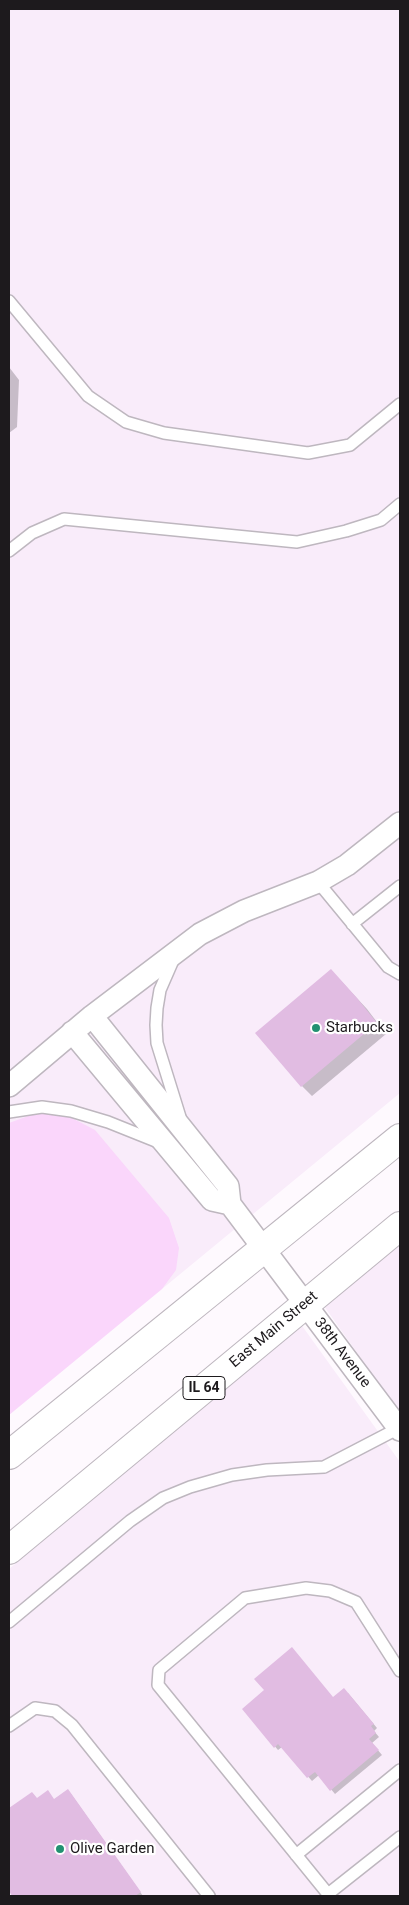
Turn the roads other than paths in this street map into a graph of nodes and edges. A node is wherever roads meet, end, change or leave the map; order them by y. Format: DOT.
graph roads {
  1 [pos="9,301"];
  2 [pos="400,404"];
  3 [pos="400,504"];
  4 [pos="9,551"];
  5 [pos="400,823"];
  6 [pos="318,882"];
  7 [pos="400,886"];
  8 [pos="352,924"];
  9 [pos="177,951"];
  10 [pos="400,974"];
  11 [pos="92,1016"];
  12 [pos="72,1032"];
  13 [pos="9,1086"];
  14 [pos="9,1112"];
  15 [pos="184,1131"];
  16 [pos="400,1138"];
  17 [pos="166,1145"];
  18 [pos="230,1204"];
  19 [pos="400,1226"];
  20 [pos="263,1248"];
  21 [pos="305,1304"];
  22 [pos="400,1429"];
  23 [pos="9,1455"];
  24 [pos="9,1550"];
  25 [pos="9,1622"];
  26 [pos="400,1671"];
  27 [pos="9,1726"];
  28 [pos="400,1770"];
  29 [pos="400,1837"];
  30 [pos="296,1855"];
  31 [pos="203,1894"];
  1 -- 2 [label="lane"];
  3 -- 4 [label="lane"];
  5 -- 6 [label="street"];
  6 -- 8 [label="lane"];
  6 -- 9 [label="street"];
  7 -- 8 [label="lane"];
  8 -- 10 [label="lane"];
  9 -- 11 [label="street"];
  9 -- 15 [label="lane"];
  11 -- 12 [label="street"];
  11 -- 15 [label="street, 38th Avenue"];
  12 -- 13 [label="street"];
  12 -- 17 [label="street"];
  14 -- 17 [label="lane"];
  15 -- 18 [label="street, 38th Avenue"];
  16 -- 20 [label="main road"];
  17 -- 18 [label="street"];
  18 -- 20 [label="street, 38th Avenue"];
  19 -- 21 [label="main road, East Main Street / IL 64"];
  20 -- 21 [label="street, 38th Avenue"];
  20 -- 23 [label="main road"];
  21 -- 22 [label="street, 38th Avenue"];
  21 -- 24 [label="main road, East Main Street / IL 64"];
  22 -- 25 [label="lane"];
  26 -- 30 [label="lane"];
  27 -- 31 [label="lane"];
  28 -- 30 [label="lane"];
  29 -- 30 [label="lane"];
}
